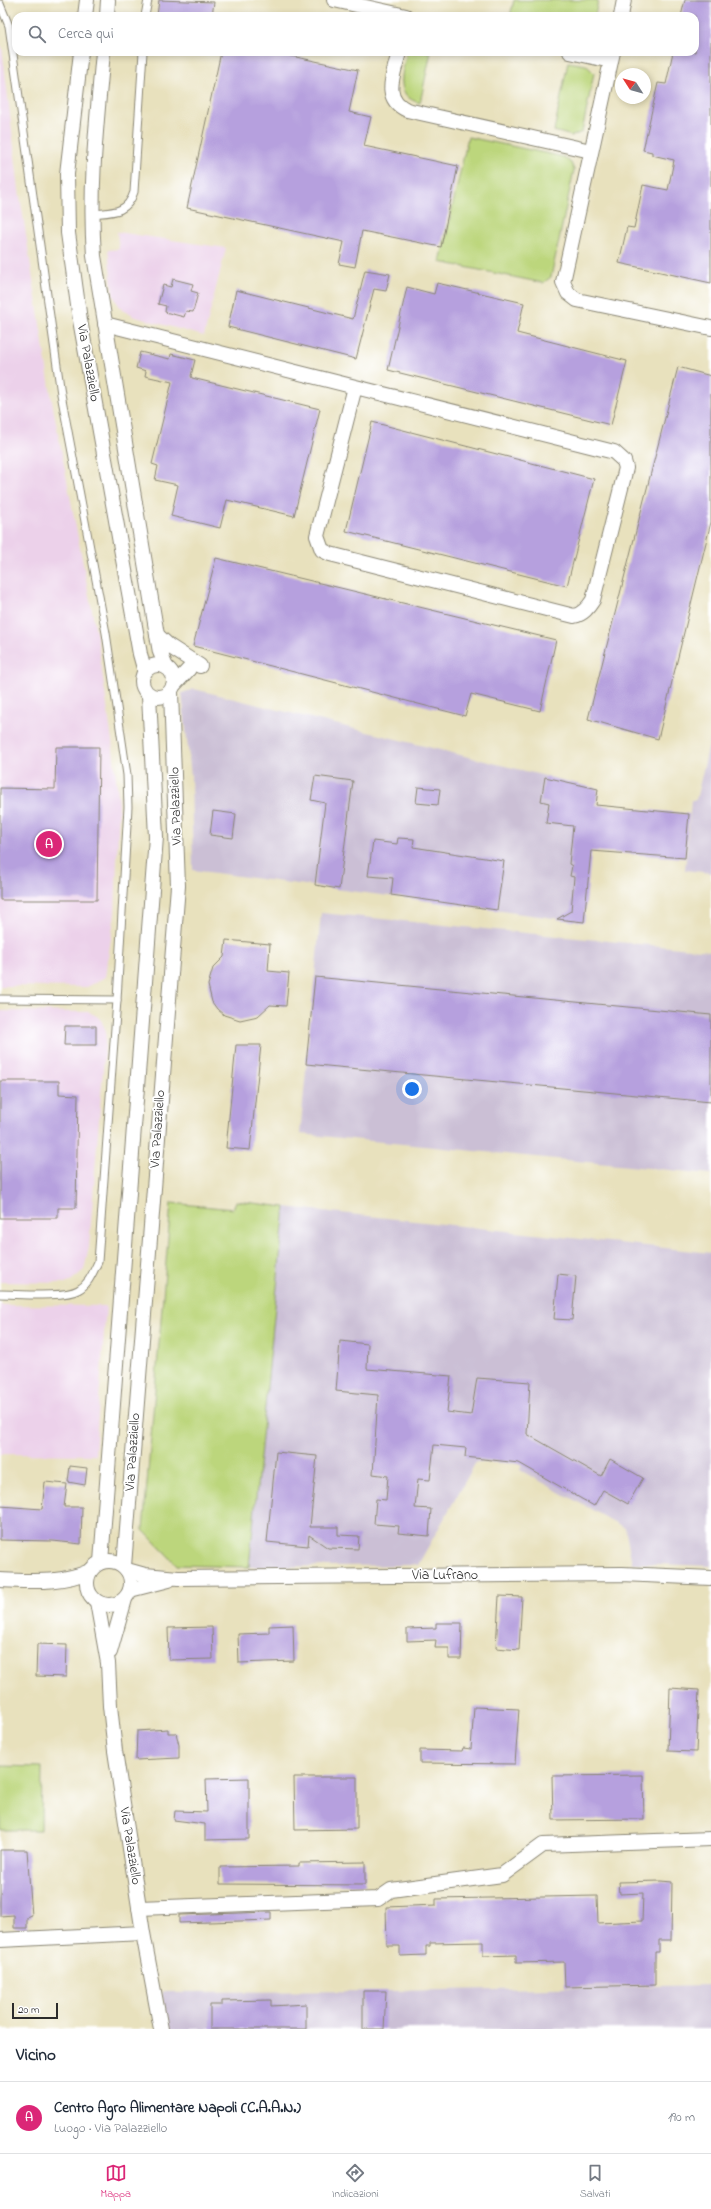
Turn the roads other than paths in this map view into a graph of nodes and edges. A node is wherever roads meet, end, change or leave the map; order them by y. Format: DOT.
graph roads {
  1 [pos="87,0"];
  2 [pos="108,0"];
  3 [pos="148,0"];
  4 [pos="334,0"];
  5 [pos="624,0"];
  6 [pos="0,4"];
  7 [pos="86,12"];
  8 [pos="107,12"];
  9 [pos="146,12"];
  10 [pos="388,12"];
  11 [pos="621,12"];
  12 [pos="12,47"];
  13 [pos="13,56"];
  14 [pos="81,56"];
  15 [pos="103,56"];
  16 [pos="143,56"];
  17 [pos="398,56"];
  18 [pos="612,57"];
  19 [pos="591,151"];
  20 [pos="92,214"];
  21 [pos="105,324"];
  22 [pos="711,328"];
  23 [pos="355,387"];
  24 [pos="157,635"];
  25 [pos="200,666"];
  26 [pos="145,672"];
  27 [pos="171,679"];
  28 [pos="149,695"];
  29 [pos="0,999"];
  30 [pos="117,1000"];
  31 [pos="0,1294"];
  32 [pos="101,1562"];
  33 [pos="126,1568"];
  34 [pos="90,1571"];
  35 [pos="178,1578"];
  36 [pos="711,1578"];
  37 [pos="0,1580"];
  38 [pos="50,1581"];
  39 [pos="128,1594"];
  40 [pos="93,1597"];
  41 [pos="108,1663"];
  42 [pos="711,1839"];
  43 [pos="139,1908"];
  44 [pos="143,1933"];
  45 [pos="0,1940"];
  46 [pos="161,2029"];
  1 -- 7 [label="street"];
  2 -- 8 [label="street"];
  3 -- 9 [label="lane"];
  4 -- 10 [label="street"];
  5 -- 11 [label="street"];
  6 -- 12 [label="lane"];
  13 -- 30 [label="lane"];
  14 -- 26 [label="street, Via Palazziello"];
  15 -- 20 [label="street, Via Palazziello"];
  16 -- 20 [label="lane"];
  17 -- 19 [label="street"];
  18 -- 19 [label="street"];
  19 -- 22 [label="street"];
  20 -- 21 [label="street, Via Palazziello"];
  21 -- 23 [label="street"];
  21 -- 24 [label="street, Via Palazziello"];
  23 -- 23 [label="street"];
  24 -- 25 [label="street"];
  24 -- 27 [label="street, Via Palazziello"];
  26 -- 27 [label="street"];
  26 -- 28 [label="street"];
  27 -- 28 [label="street"];
  27 -- 33 [label="street, Via Palazziello"];
  28 -- 32 [label="street, Via Palazziello"];
  29 -- 30 [label="lane"];
  30 -- 31 [label="lane"];
  32 -- 33 [label="street"];
  32 -- 34 [label="street"];
  33 -- 35 [label="street, Via Lufrano"];
  33 -- 39 [label="street"];
  34 -- 38 [label="street"];
  34 -- 40 [label="street"];
  35 -- 36 [label="street, Via Lufrano"];
  35 -- 39 [label="street, Via Lufrano"];
  37 -- 38 [label="street"];
  38 -- 40 [label="street"];
  39 -- 40 [label="street"];
  39 -- 41 [label="street, Via Palazziello"];
  40 -- 41 [label="street, Via Palazziello"];
  41 -- 43 [label="street, Via Palazziello"];
  42 -- 43 [label="street"];
  43 -- 44 [label="street, Via Palazziello"];
  44 -- 45 [label="street"];
  44 -- 46 [label="street, Via Palazziello"];
}
